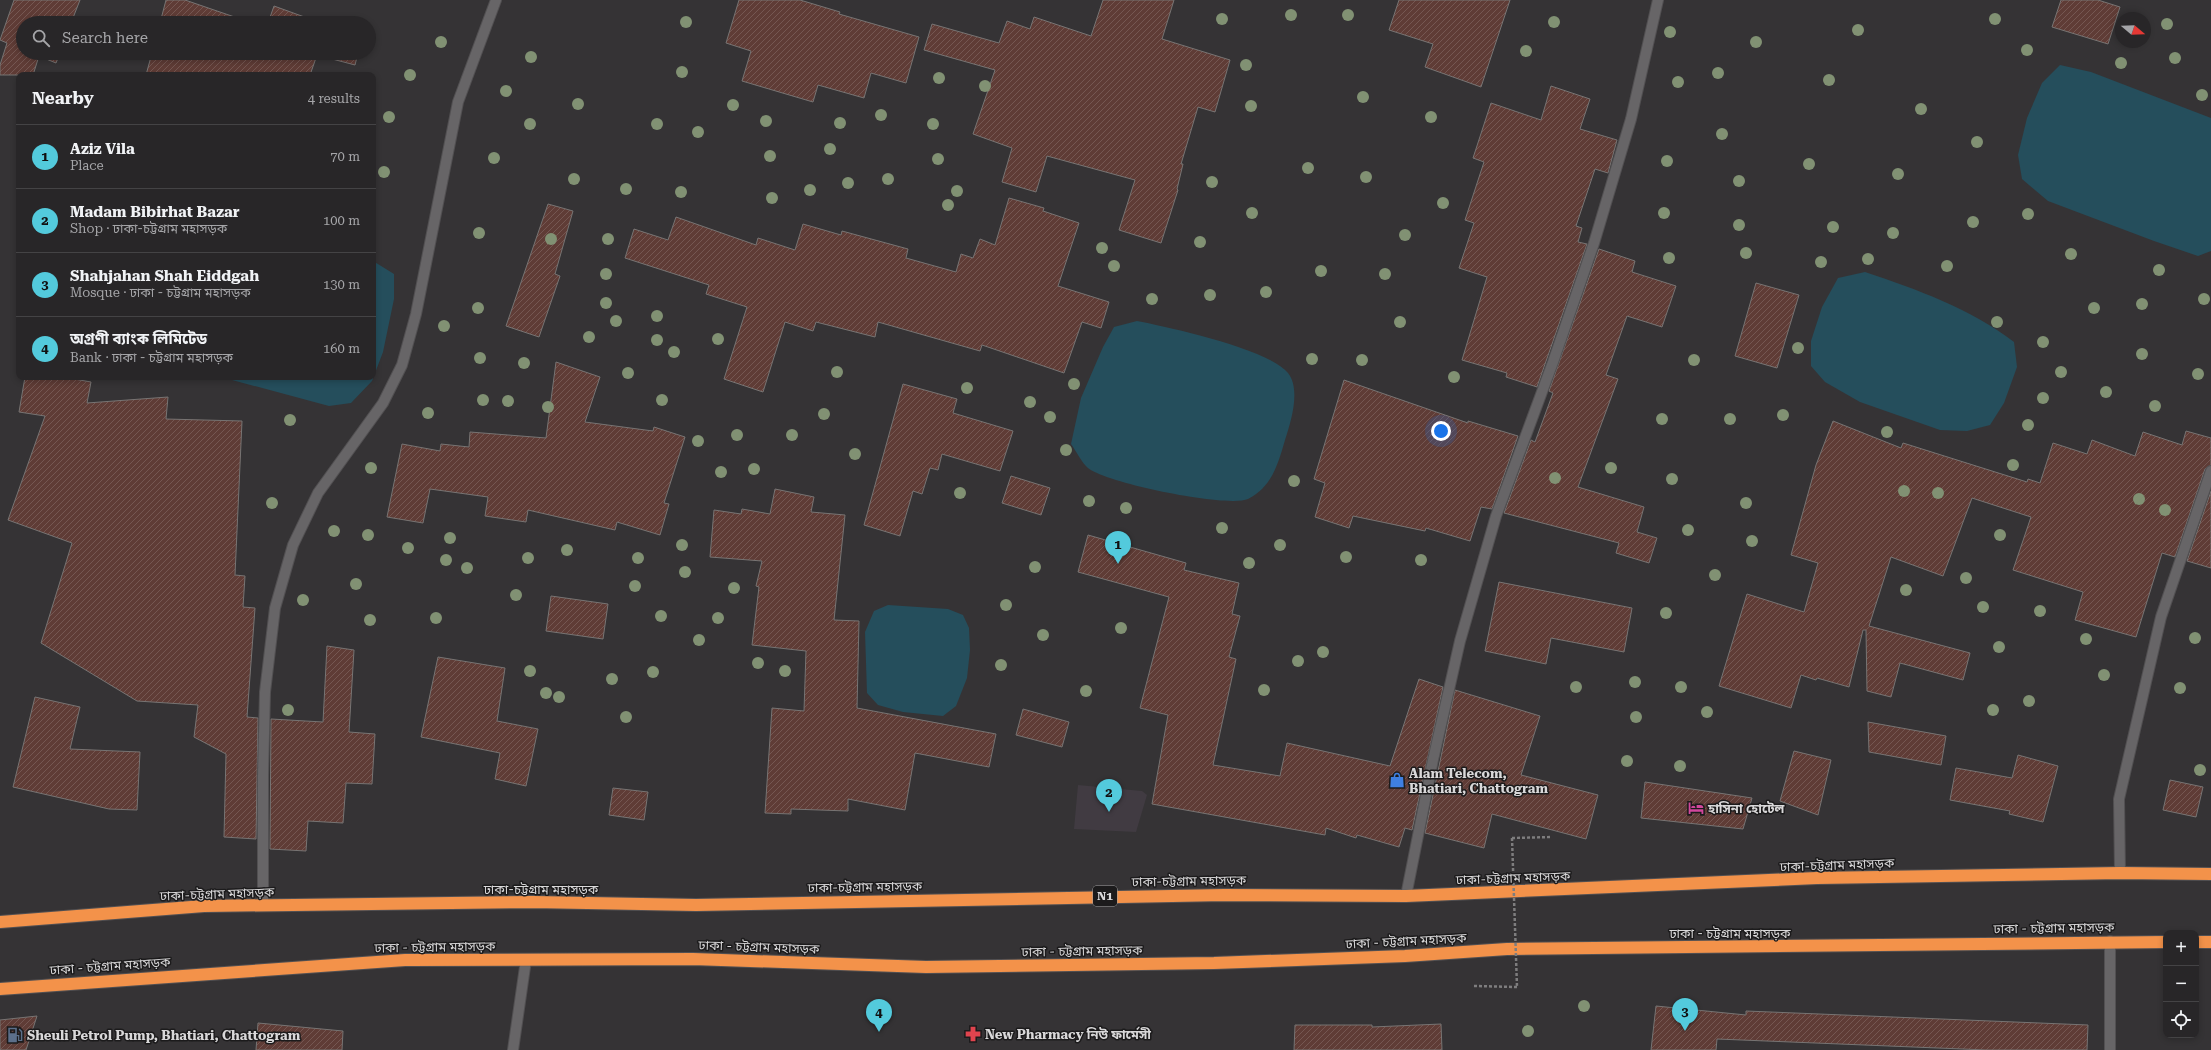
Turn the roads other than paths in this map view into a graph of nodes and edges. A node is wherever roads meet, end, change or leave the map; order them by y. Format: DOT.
graph roads {
  1 [pos="496,0"];
  2 [pos="1658,0"];
  3 [pos="2211,471"];
  4 [pos="2120,873"];
  5 [pos="2211,874"];
  6 [pos="1406,896"];
  7 [pos="264,905"];
  8 [pos="0,922"];
  9 [pos="2110,941"];
  10 [pos="2163,942"];
  11 [pos="2199,942"];
  12 [pos="2211,942"];
  13 [pos="526,960"];
  14 [pos="0,989"];
  15 [pos="513,1050"];
  16 [pos="2110,1050"];
  1 -- 7 [label="street"];
  2 -- 6 [label="street"];
  3 -- 4 [label="street"];
  4 -- 5 [label="highway, ঢাকা-চট্টগ্রাম মহাসড়ক / N1"];
  4 -- 6 [label="highway, ঢাকা-চট্টগ্রাম মহাসড়ক / N1"];
  6 -- 7 [label="highway, ঢাকা-চট্টগ্রাম মহাসড়ক / N1"];
  7 -- 8 [label="highway, ঢাকা-চট্টগ্রাম মহাসড়ক / N1"];
  9 -- 10 [label="highway, ঢাকা - চট্টগ্রাম মহাসড়ক"];
  9 -- 13 [label="highway, ঢাকা - চট্টগ্রাম মহাসড়ক"];
  9 -- 16 [label="street"];
  11 -- 12 [label="highway"];
  13 -- 14 [label="highway, ঢাকা - চট্টগ্রাম মহাসড়ক"];
  13 -- 15 [label="street"];
}
